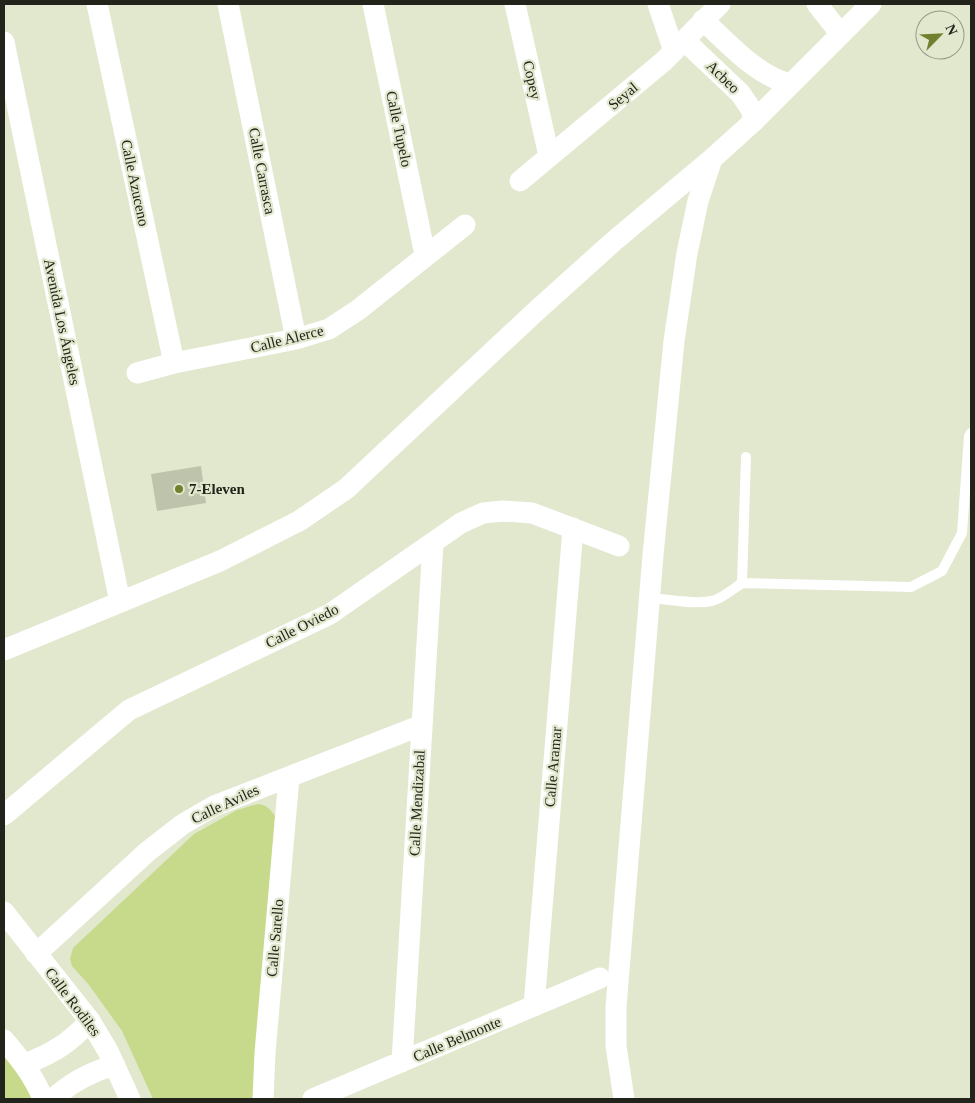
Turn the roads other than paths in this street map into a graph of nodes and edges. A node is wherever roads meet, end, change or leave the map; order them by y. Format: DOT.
graph roads {
  1 [pos="97,4"];
  2 [pos="228,4"];
  3 [pos="373,4"];
  4 [pos="515,4"];
  5 [pos="658,4"];
  6 [pos="720,4"];
  7 [pos="817,4"];
  8 [pos="872,4"];
  9 [pos="703,20"];
  10 [pos="840,34"];
  11 [pos="4,42"];
  12 [pos="679,45"];
  13 [pos="789,84"];
  14 [pos="754,121"];
  15 [pos="549,156"];
  16 [pos="712,158"];
  17 [pos="520,180"];
  18 [pos="464,225"];
  19 [pos="425,255"];
  20 [pos="296,339"];
  21 [pos="174,363"];
  22 [pos="137,373"];
  23 [pos="971,433"];
  24 [pos="746,458"];
  25 [pos="572,528"];
  26 [pos="433,543"];
  27 [pos="619,546"];
  28 [pos="742,583"];
  29 [pos="650,598"];
  30 [pos="120,602"];
  31 [pos="4,650"];
  32 [pos="422,725"];
  33 [pos="289,777"];
  34 [pos="4,815"];
  35 [pos="4,912"];
  36 [pos="36,954"];
  37 [pos="600,978"];
  38 [pos="534,1006"];
  39 [pos="90,1021"];
  40 [pos="4,1040"];
  41 [pos="402,1062"];
  42 [pos="25,1064"];
  43 [pos="115,1065"];
  44 [pos="43,1099"];
  45 [pos="53,1099"];
  46 [pos="130,1099"];
  47 [pos="263,1099"];
  48 [pos="313,1099"];
  49 [pos="624,1099"];
  1 -- 21 [label="street, Calle Azuceno"];
  2 -- 20 [label="street, Calle Carrasca"];
  3 -- 19 [label="street, Calle Tupelo"];
  4 -- 15 [label="street, Copey"];
  5 -- 12 [label="street"];
  6 -- 9 [label="street, Seyal"];
  7 -- 10 [label="street"];
  8 -- 10 [label="street"];
  9 -- 12 [label="street, Seyal"];
  9 -- 13 [label="street, Acbeo"];
  10 -- 13 [label="street"];
  11 -- 30 [label="street, Avenida Los Ángeles"];
  12 -- 14 [label="street, Acbeo"];
  12 -- 15 [label="street, Seyal"];
  13 -- 14 [label="street"];
  14 -- 16 [label="street"];
  15 -- 17 [label="street, Seyal"];
  16 -- 29 [label="street"];
  16 -- 30 [label="street"];
  18 -- 19 [label="street, Calle Alerce"];
  19 -- 20 [label="street, Calle Alerce"];
  20 -- 21 [label="street, Calle Alerce"];
  21 -- 22 [label="street, Calle Alerce"];
  23 -- 28 [label="lane"];
  24 -- 28 [label="lane"];
  25 -- 26 [label="street, Calle Oviedo"];
  25 -- 27 [label="street, Calle Oviedo"];
  25 -- 38 [label="street, Calle Aramar"];
  26 -- 32 [label="street, Calle Mendizabal"];
  26 -- 34 [label="street, Calle Oviedo"];
  28 -- 29 [label="lane"];
  29 -- 49 [label="street"];
  30 -- 31 [label="street"];
  32 -- 33 [label="street, Calle Aviles"];
  32 -- 41 [label="street, Calle Mendizabal"];
  33 -- 36 [label="street, Calle Aviles"];
  33 -- 47 [label="street, Calle Sarello"];
  35 -- 36 [label="street, Calle Rodiles"];
  36 -- 39 [label="street, Calle Rodiles"];
  37 -- 38 [label="street, Calle Belmonte"];
  38 -- 41 [label="street, Calle Belmonte"];
  39 -- 42 [label="street"];
  39 -- 43 [label="street, Calle Rodiles"];
  40 -- 42 [label="street"];
  41 -- 48 [label="street, Calle Belmonte"];
  42 -- 44 [label="street"];
  43 -- 45 [label="street"];
  43 -- 46 [label="street, Calle Rodiles"];
}
